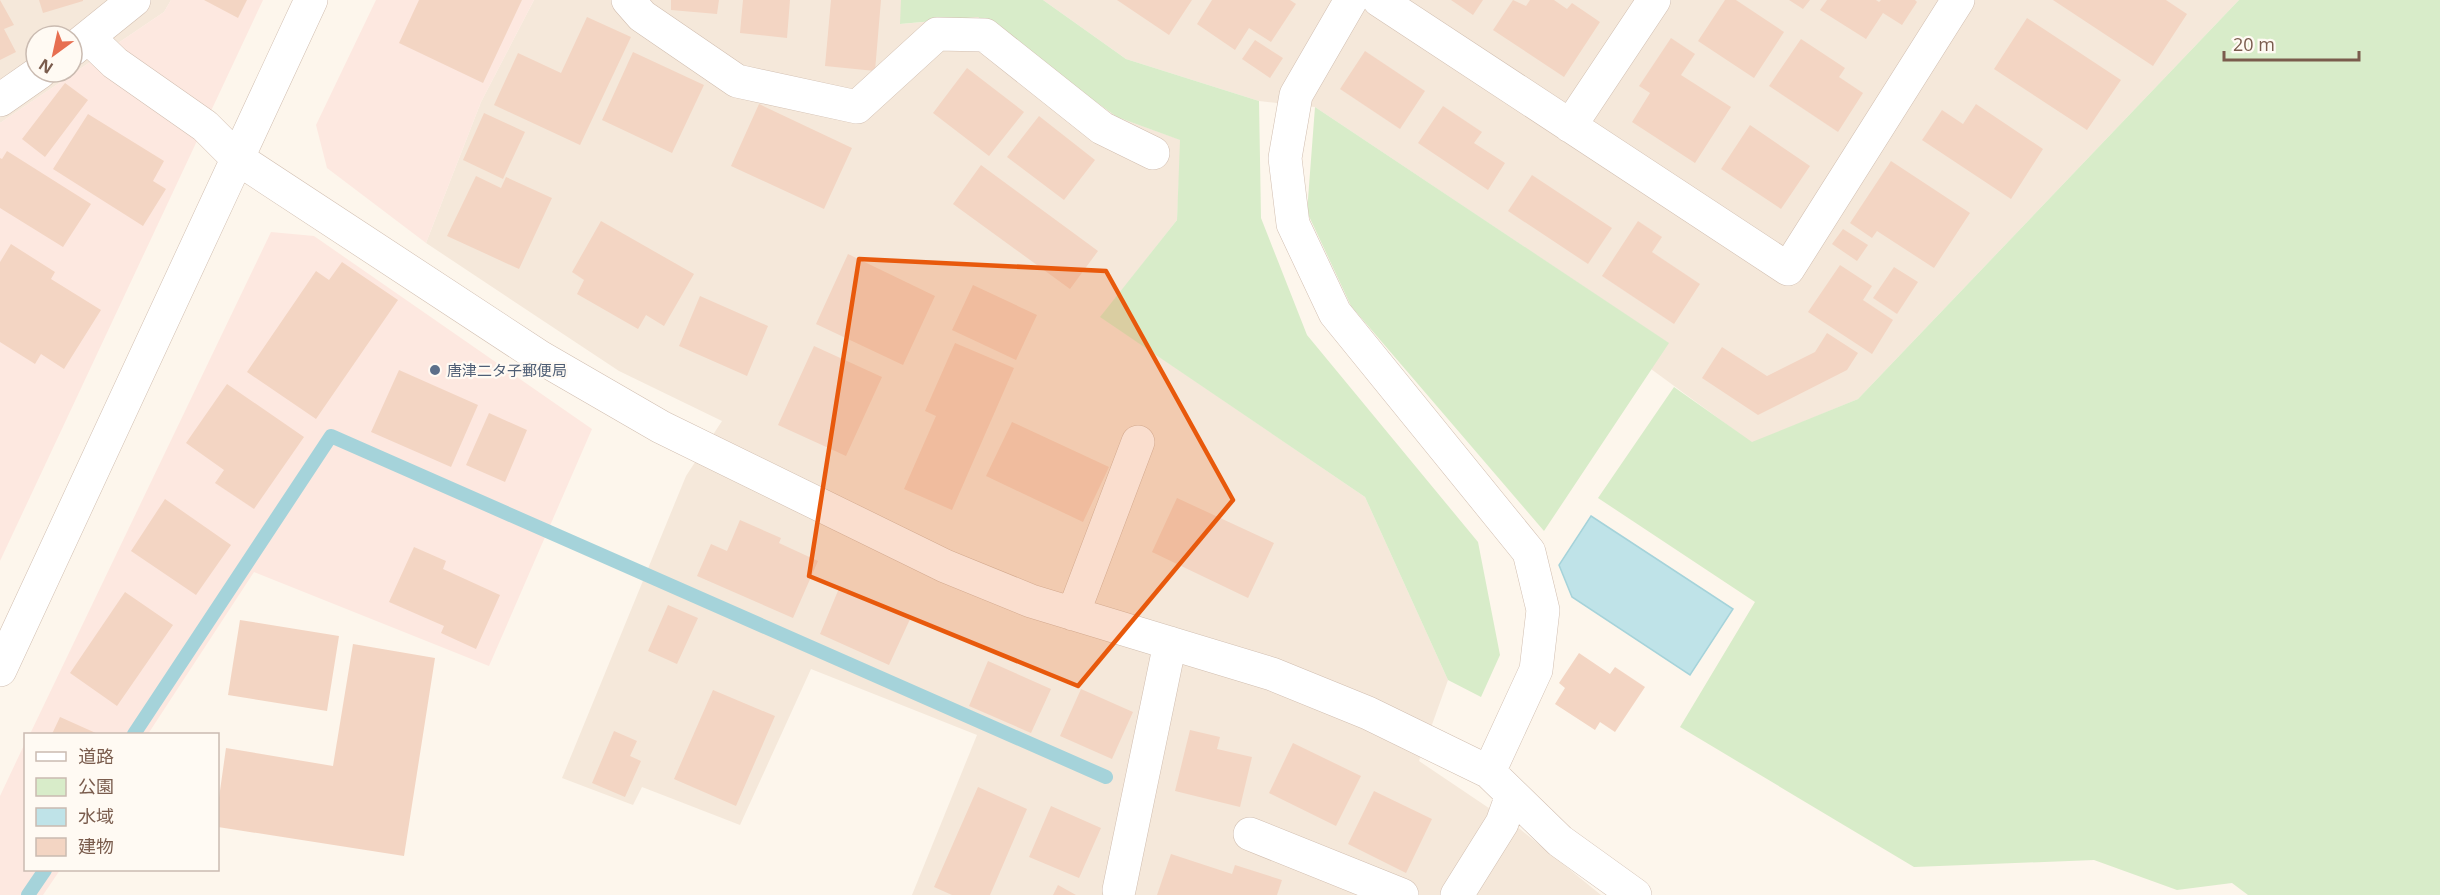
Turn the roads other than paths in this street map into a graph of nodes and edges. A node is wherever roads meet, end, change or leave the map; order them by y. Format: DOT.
graph roads {
  1 [pos="134,0"];
  2 [pos="312,0"];
  3 [pos="628,0"];
  4 [pos="1351,0"];
  5 [pos="1379,0"];
  6 [pos="1654,0"];
  7 [pos="1958,0"];
  8 [pos="84,41"];
  9 [pos="84,46"];
  10 [pos="24,83"];
  11 [pos="0,100"];
  12 [pos="1570,126"];
  13 [pos="1153,153"];
  14 [pos="237,158"];
  15 [pos="1138,442"];
  16 [pos="1073,614"];
  17 [pos="1170,643"];
  18 [pos="0,670"];
  19 [pos="1489,772"];
  20 [pos="1512,795"];
  21 [pos="1250,834"];
  22 [pos="1119,890"];
  23 [pos="1401,895"];
  24 [pos="1457,895"];
  25 [pos="1635,895"];
  1 -- 8 [label="street"];
  2 -- 14 [label="street"];
  3 -- 13 [label="street"];
  4 -- 19 [label="street"];
  5 -- 12 [label="street"];
  6 -- 12 [label="street"];
  7 -- 12 [label="street"];
  9 -- 14 [label="street"];
  10 -- 11 [label="street"];
  14 -- 16 [label="street"];
  14 -- 18 [label="street"];
  15 -- 16 [label="street"];
  16 -- 17 [label="street"];
  17 -- 19 [label="street"];
  17 -- 22 [label="street"];
  19 -- 20 [label="street"];
  20 -- 24 [label="street"];
  20 -- 25 [label="street"];
  21 -- 23 [label="street"];
}
